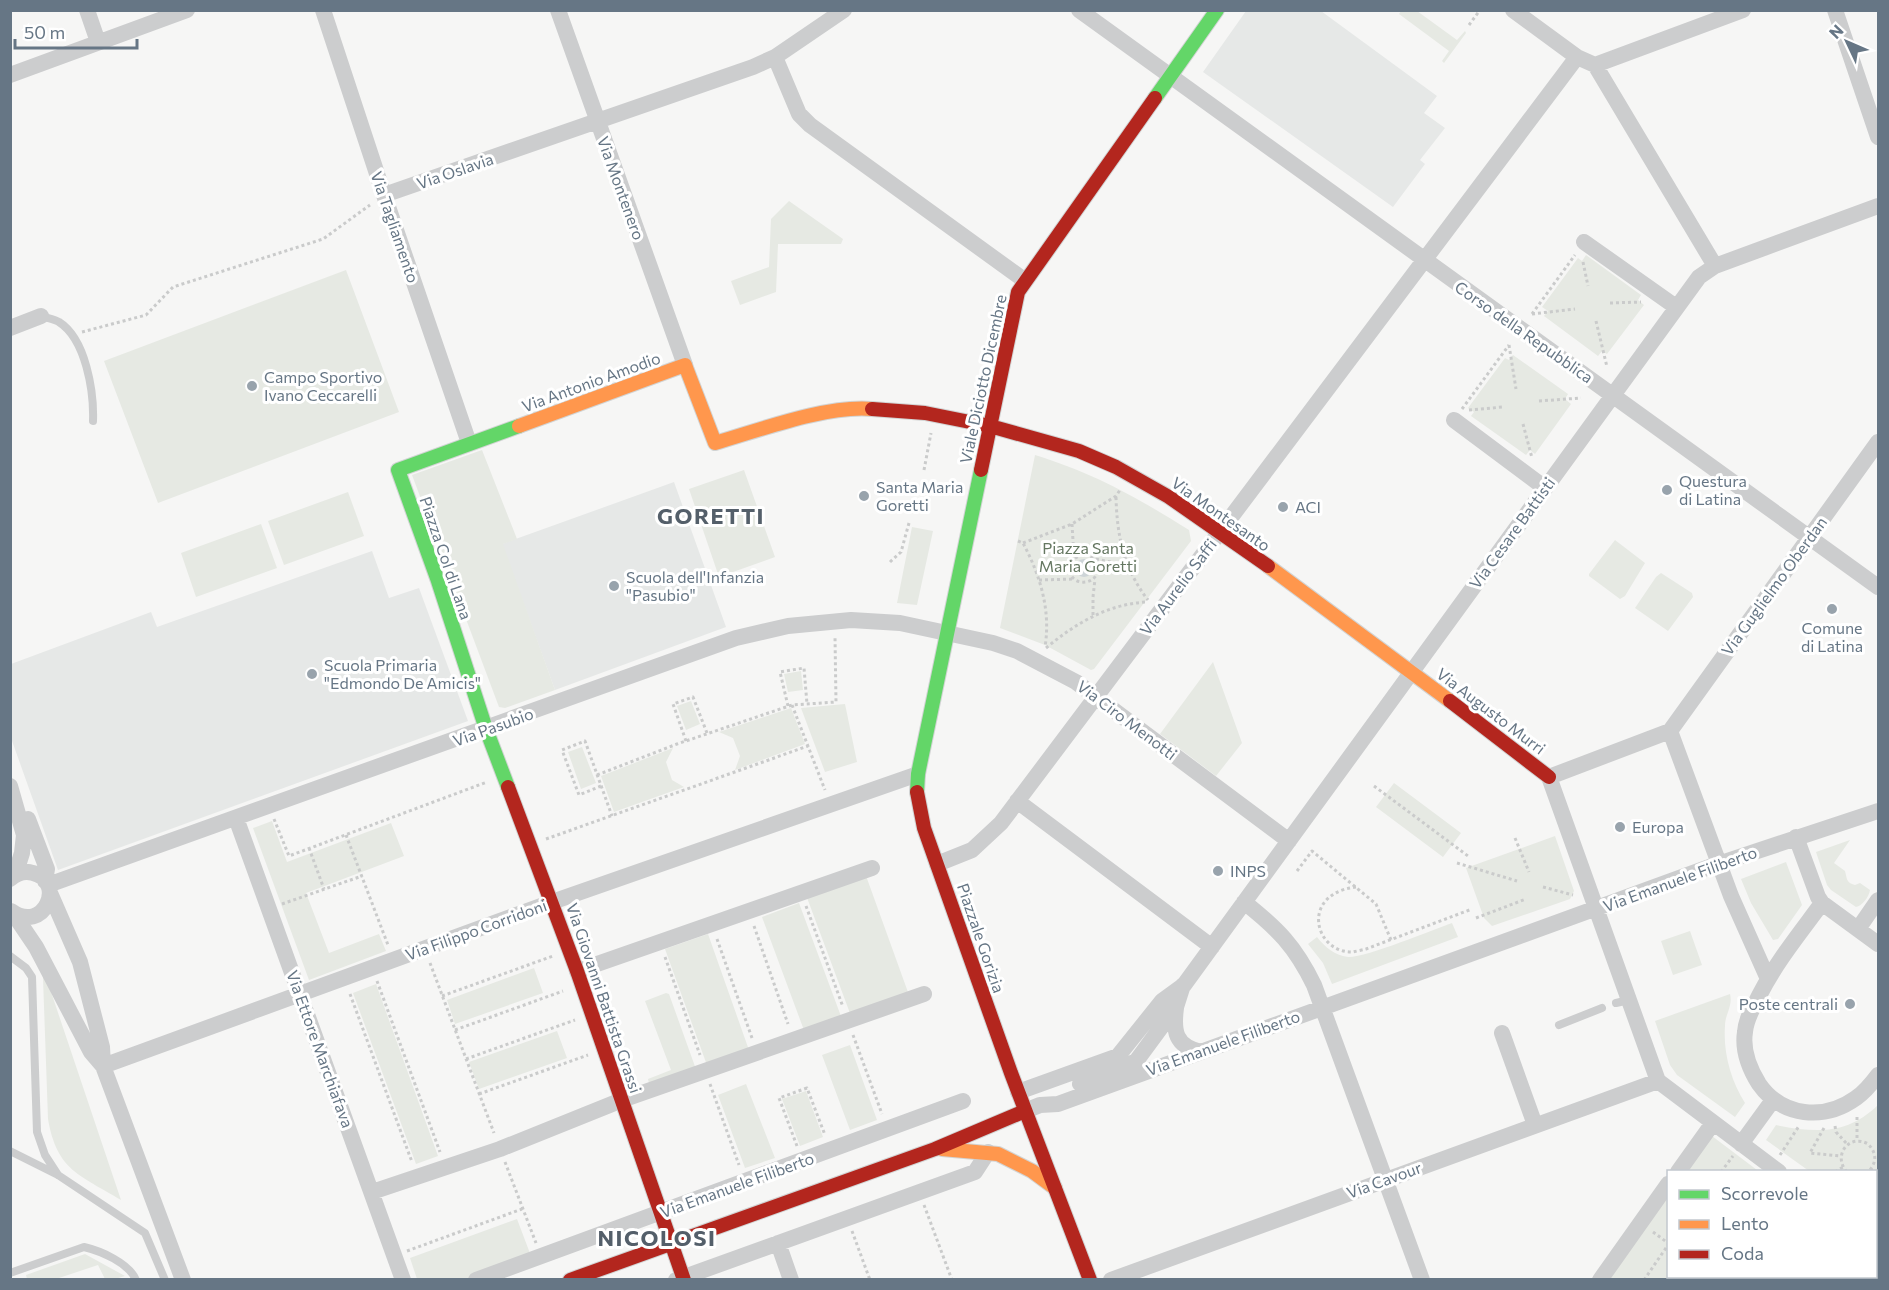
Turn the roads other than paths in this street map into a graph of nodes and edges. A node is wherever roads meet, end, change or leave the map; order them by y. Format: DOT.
graph roads {
  1 [pos="87,10"];
  2 [pos="188,10"];
  3 [pos="323,10"];
  4 [pos="558,10"];
  5 [pos="844,10"];
  6 [pos="1078,10"];
  7 [pos="1217,10"];
  8 [pos="1513,10"];
  9 [pos="1743,10"];
  10 [pos="1835,10"];
  11 [pos="98,42"];
  12 [pos="775,57"];
  13 [pos="1577,57"];
  14 [pos="1595,65"];
  15 [pos="10,75"];
  16 [pos="1169,77"];
  17 [pos="597,122"];
  18 [pos="1878,137"];
  19 [pos="384,195"];
  20 [pos="1878,206"];
  21 [pos="1582,245"];
  22 [pos="1425,261"];
  23 [pos="1714,266"];
  24 [pos="1024,280"];
  25 [pos="1676,307"];
  26 [pos="41,316"];
  27 [pos="10,328"];
  28 [pos="685,365"];
  29 [pos="1612,395"];
  30 [pos="1458,416"];
  31 [pos="93,421"];
  32 [pos="990,426"];
  33 [pos="1878,442"];
  34 [pos="469,443"];
  35 [pos="1545,488"];
  36 [pos="1220,531"];
  37 [pos="1809,537"];
  38 [pos="1878,587"];
  39 [pos="947,633"];
  40 [pos="1412,672"];
  41 [pos="1096,696"];
  42 [pos="486,729"];
  43 [pos="1670,731"];
  44 [pos="918,774"];
  45 [pos="1549,777"];
  46 [pos="13,793"];
  47 [pos="1017,801"];
  48 [pos="1878,811"];
  49 [pos="10,818"];
  50 [pos="236,818"];
  51 [pos="1796,837"];
  52 [pos="1289,841"];
  53 [pos="937,864"];
  54 [pos="1719,864"];
  55 [pos="872,868"];
  56 [pos="13,877"];
  57 [pos="48,886"];
  58 [pos="1878,900"];
  59 [pos="552,902"];
  60 [pos="1244,902"];
  61 [pos="1822,903"];
  62 [pos="1597,909"];
  63 [pos="12,911"];
  64 [pos="1858,929"];
  65 [pos="1878,944"];
  66 [pos="1212,947"];
  67 [pos="10,957"];
  68 [pos="579,977"];
  69 [pos="1768,979"];
  70 [pos="1184,985"];
  71 [pos="301,993"];
  72 [pos="924,994"];
  73 [pos="1176,1007"];
  74 [pos="1322,1007"];
  75 [pos="1602,1008"];
  76 [pos="1559,1025"];
  77 [pos="1502,1033"];
  78 [pos="1201,1052"];
  79 [pos="103,1066"];
  80 [pos="1878,1075"];
  81 [pos="1658,1081"];
  82 [pos="1018,1092"];
  83 [pos="1773,1100"];
  84 [pos="622,1101"];
  85 [pos="963,1101"];
  86 [pos="1033,1108"];
  87 [pos="1713,1123"];
  88 [pos="1535,1125"];
  89 [pos="1739,1147"];
  90 [pos="935,1149"];
  91 [pos="10,1151"];
  92 [pos="988,1152"];
  93 [pos="1774,1167"];
  94 [pos="1679,1170"];
  95 [pos="58,1175"];
  96 [pos="1386,1180"];
  97 [pos="1667,1185"];
  98 [pos="1056,1189"];
  99 [pos="372,1192"];
  100 [pos="159,1211"];
  101 [pos="660,1213"];
  102 [pos="137,1226"];
  103 [pos="670,1242"];
  104 [pos="778,1243"];
  105 [pos="10,1273"];
  106 [pos="681,1279"];
  107 [pos="136,1280"];
  108 [pos="165,1280"];
  109 [pos="183,1280"];
  110 [pos="403,1280"];
  111 [pos="476,1280"];
  112 [pos="570,1280"];
  113 [pos="791,1280"];
  114 [pos="1090,1280"];
  115 [pos="1110,1280"];
  116 [pos="1422,1280"];
  117 [pos="1600,1280"];
  1 -- 11 [label="street"];
  2 -- 11 [label="street"];
  3 -- 19 [label="street, Via Tagliamento"];
  4 -- 17 [label="street, Via Montenero"];
  5 -- 12 [label="street, Via Oslavia"];
  6 -- 16 [label="street, Corso della Repubblica"];
  7 -- 16 [label="street, Viale Diciotto Dicembre"];
  8 -- 13 [label="street"];
  9 -- 14 [label="street"];
  10 -- 18 [label="street"];
  11 -- 15 [label="street"];
  12 -- 17 [label="street, Via Oslavia"];
  12 -- 24 [label="street"];
  13 -- 14 [label="street"];
  13 -- 22 [label="street, Via Aurelio Saffi"];
  14 -- 23 [label="street"];
  16 -- 22 [label="street, Corso della Repubblica"];
  16 -- 24 [label="street, Viale Diciotto Dicembre"];
  17 -- 19 [label="street, Via Oslavia"];
  17 -- 28 [label="street, Via Montenero"];
  19 -- 34 [label="street, Via Tagliamento"];
  20 -- 23 [label="street, Via Cesare Battisti"];
  21 -- 25 [label="street"];
  22 -- 29 [label="street, Corso della Repubblica"];
  22 -- 36 [label="street, Via Aurelio Saffi"];
  23 -- 25 [label="street, Via Cesare Battisti"];
  24 -- 32 [label="street, Viale Diciotto Dicembre"];
  25 -- 29 [label="street, Via Cesare Battisti"];
  26 -- 27 [label="street"];
  26 -- 31 [label="lane"];
  28 -- 32 [label="street, Via Antonio Amodio"];
  28 -- 34 [label="street, Via Antonio Amodio"];
  29 -- 35 [label="street, Via Cesare Battisti"];
  29 -- 37 [label="street, Corso della Repubblica"];
  30 -- 35 [label="street"];
  32 -- 36 [label="street, Via Montesanto"];
  32 -- 39 [label="street, Viale Diciotto Dicembre"];
  33 -- 37 [label="street, Via Guglielmo Oberdan"];
  34 -- 42 [label="street, Piazza Col di Lana"];
  35 -- 40 [label="street, Via Cesare Battisti"];
  36 -- 40 [label="street, Via Montesanto"];
  36 -- 41 [label="street, Via Aurelio Saffi"];
  37 -- 38 [label="street, Corso della Repubblica"];
  37 -- 43 [label="street, Via Guglielmo Oberdan"];
  39 -- 41 [label="street, Via Ciro Menotti"];
  39 -- 42 [label="street, Via Pasubio"];
  39 -- 44 [label="street, Viale Diciotto Dicembre"];
  40 -- 45 [label="street, Via Augusto Murri"];
  40 -- 52 [label="street, Via Cesare Battisti"];
  41 -- 47 [label="street, Via Aurelio Saffi"];
  41 -- 52 [label="street, Via Ciro Menotti"];
  42 -- 50 [label="street, Via Pasubio"];
  42 -- 59 [label="street, Via Giovanni Battista Grassi"];
  43 -- 45 [label="street"];
  43 -- 54 [label="street"];
  44 -- 53 [label="street, Piazzale Gorizia"];
  44 -- 59 [label="street, Via Filippo Corridoni"];
  45 -- 62 [label="street"];
  46 -- 49 [label="lane"];
  46 -- 56 [label="street"];
  46 -- 57 [label="street"];
  47 -- 53 [label="street, Via Aurelio Saffi"];
  47 -- 66 [label="street"];
  48 -- 51 [label="street, Via Emanuele Filiberto"];
  50 -- 57 [label="street, Via Pasubio"];
  50 -- 71 [label="street, Via Ettore Marchiafava"];
  51 -- 54 [label="street, Via Emanuele Filiberto"];
  51 -- 61 [label="street"];
  52 -- 60 [label="street, Via Cesare Battisti"];
  53 -- 82 [label="street, Piazzale Gorizia"];
  54 -- 62 [label="street, Via Emanuele Filiberto"];
  54 -- 69 [label="street"];
  55 -- 68 [label="street"];
  56 -- 57 [label="street"];
  57 -- 63 [label="street"];
  57 -- 79 [label="street"];
  58 -- 64 [label="street"];
  59 -- 68 [label="street, Via Giovanni Battista Grassi"];
  59 -- 71 [label="street, Via Filippo Corridoni"];
  60 -- 66 [label="street, Via Cesare Battisti"];
  60 -- 74 [label="street"];
  61 -- 64 [label="street"];
  61 -- 69 [label="street"];
  62 -- 74 [label="street, Via Emanuele Filiberto"];
  62 -- 81 [label="street"];
  63 -- 79 [label="street"];
  64 -- 65 [label="street"];
  66 -- 70 [label="street, Via Cesare Battisti"];
  67 -- 95 [label="lane"];
  68 -- 84 [label="street, Via Giovanni Battista Grassi"];
  69 -- 83 [label="street"];
  70 -- 73 [label="street"];
  70 -- 82 [label="street"];
  71 -- 79 [label="street, Via Filippo Corridoni"];
  71 -- 99 [label="street, Via Ettore Marchiafava"];
  72 -- 84 [label="street"];
  73 -- 78 [label="street"];
  73 -- 86 [label="street"];
  74 -- 78 [label="street, Via Emanuele Filiberto"];
  74 -- 96 [label="street"];
  75 -- 76 [label="lane"];
  77 -- 88 [label="street"];
  78 -- 86 [label="street, Via Emanuele Filiberto"];
  79 -- 100 [label="street"];
  80 -- 83 [label="street"];
  81 -- 87 [label="street"];
  81 -- 88 [label="street, Via Cavour"];
  82 -- 86 [label="street, Piazzale Gorizia"];
  83 -- 89 [label="street"];
  84 -- 99 [label="street"];
  84 -- 101 [label="street, Via Giovanni Battista Grassi"];
  85 -- 101 [label="street, Via Emanuele Filiberto"];
  86 -- 90 [label="street, Via Emanuele Filiberto"];
  86 -- 98 [label="street, Piazzale Gorizia"];
  87 -- 89 [label="street"];
  87 -- 94 [label="street"];
  88 -- 96 [label="street, Via Cavour"];
  89 -- 93 [label="street"];
  90 -- 92 [label="street"];
  90 -- 103 [label="street, Via Emanuele Filiberto"];
  91 -- 95 [label="lane"];
  92 -- 98 [label="street"];
  92 -- 104 [label="street"];
  95 -- 102 [label="lane"];
  96 -- 115 [label="street, Via Cavour"];
  96 -- 116 [label="street"];
  97 -- 117 [label="street"];
  98 -- 114 [label="street, Piazzale Gorizia"];
  99 -- 110 [label="street, Via Ettore Marchiafava"];
  100 -- 102 [label="lane"];
  100 -- 109 [label="street"];
  101 -- 103 [label="street, Via Giovanni Battista Grassi"];
  101 -- 111 [label="street, Via Emanuele Filiberto"];
  102 -- 108 [label="lane"];
  103 -- 106 [label="street, Via Giovanni Battista Grassi"];
  103 -- 112 [label="street, Via Emanuele Filiberto"];
  104 -- 106 [label="street"];
  104 -- 113 [label="street"];
  105 -- 107 [label="lane"];
}
